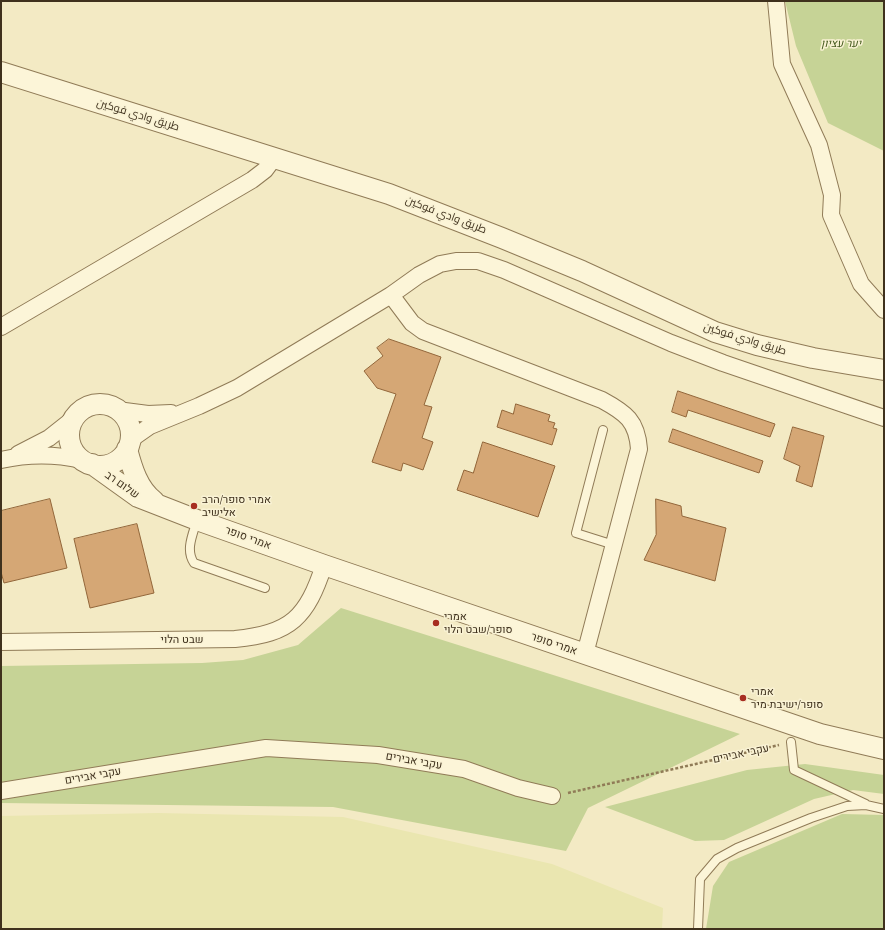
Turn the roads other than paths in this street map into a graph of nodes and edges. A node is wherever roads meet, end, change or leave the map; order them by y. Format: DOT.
graph roads {
  1 [pos="776,1"];
  2 [pos="1,72"];
  3 [pos="274,158"];
  4 [pos="391,295"];
  5 [pos="884,310"];
  6 [pos="1,327"];
  7 [pos="884,370"];
  8 [pos="117,410"];
  9 [pos="183,412"];
  10 [pos="884,418"];
  11 [pos="73,419"];
  12 [pos="603,430"];
  13 [pos="128,445"];
  14 [pos="5,459"];
  15 [pos="87,462"];
  16 [pos="159,505"];
  17 [pos="197,520"];
  18 [pos="614,545"];
  19 [pos="324,565"];
  20 [pos="265,588"];
  21 [pos="1,642"];
  22 [pos="585,654"];
  23 [pos="791,742"];
  24 [pos="884,749"];
  25 [pos="1,791"];
  26 [pos="552,796"];
  27 [pos="866,805"];
  28 [pos="884,809"];
  29 [pos="698,929"];
  1 -- 5 [label="street"];
  2 -- 3 [label="street, طريق وادي فوکين"];
  3 -- 6 [label="street"];
  3 -- 7 [label="street, طريق وادي فوکين"];
  4 -- 9 [label="street"];
  4 -- 10 [label="street"];
  4 -- 18 [label="street"];
  8 -- 9 [label="street"];
  8 -- 11 [label="street"];
  8 -- 13 [label="street"];
  9 -- 13 [label="street"];
  11 -- 14 [label="street"];
  11 -- 15 [label="street"];
  12 -- 18 [label="lane"];
  13 -- 15 [label="street"];
  13 -- 16 [label="street, שלום רב"];
  14 -- 15 [label="street"];
  15 -- 16 [label="street, שלום רב"];
  16 -- 17 [label="street, אמרי סופר"];
  17 -- 19 [label="street, אמרי סופר"];
  17 -- 20 [label="lane"];
  18 -- 22 [label="street"];
  19 -- 21 [label="street, שבט הלוי"];
  19 -- 22 [label="street, אמרי סופר"];
  22 -- 24 [label="street, אמרי סופר"];
  23 -- 27 [label="lane"];
  25 -- 26 [label="street, עקבי אבירים"];
  27 -- 28 [label="lane"];
  27 -- 29 [label="lane"];
}
